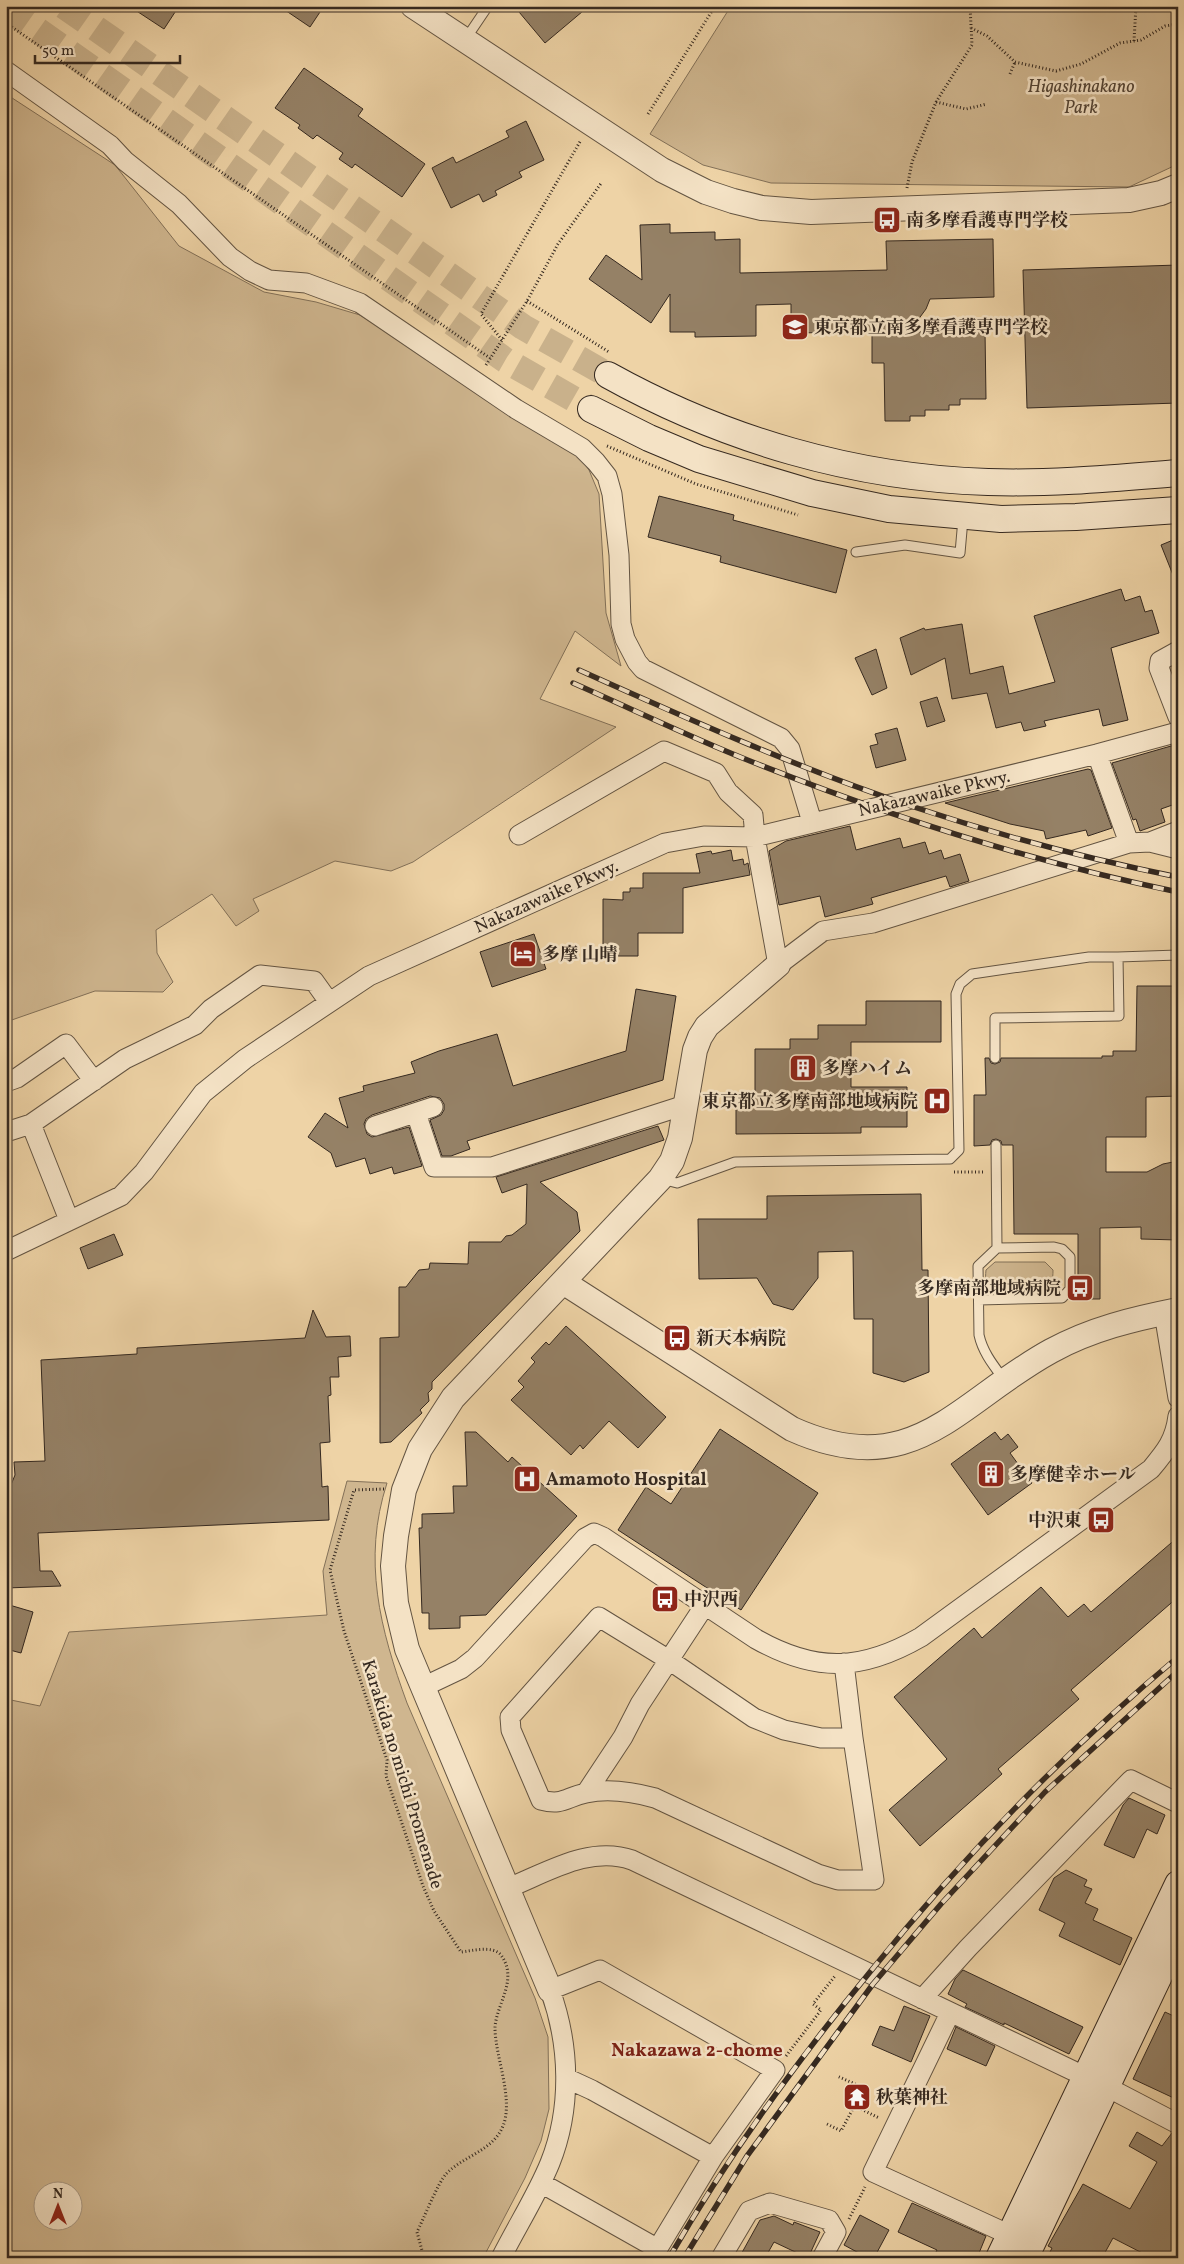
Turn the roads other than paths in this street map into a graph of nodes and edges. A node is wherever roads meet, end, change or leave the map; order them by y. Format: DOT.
graph roads {
  1 [pos="413,6"];
  2 [pos="488,6"];
  3 [pos="465,40"];
  4 [pos="6,71"];
  5 [pos="1178,186"];
  6 [pos="612,366"];
  7 [pos="591,409"];
  8 [pos="1178,473"];
  9 [pos="1139,476"];
  10 [pos="1178,510"];
  11 [pos="1144,513"];
  12 [pos="963,517"];
  13 [pos="856,552"];
  14 [pos="1178,651"];
  15 [pos="1178,717"];
  16 [pos="1178,732"];
  17 [pos="1097,754"];
  18 [pos="812,822"];
  19 [pos="1178,831"];
  20 [pos="519,834"];
  21 [pos="755,837"];
  22 [pos="1130,842"];
  23 [pos="1150,842"];
  24 [pos="1178,849"];
  25 [pos="1178,955"];
  26 [pos="1118,957"];
  27 [pos="778,965"];
  28 [pos="329,1002"];
  29 [pos="995,1058"];
  30 [pos="94,1081"];
  31 [pos="6,1082"];
  32 [pos="685,1105"];
  33 [pos="31,1124"];
  34 [pos="375,1126"];
  35 [pos="6,1132"];
  36 [pos="996,1145"];
  37 [pos="660,1179"];
  38 [pos="69,1220"];
  39 [pos="997,1248"];
  40 [pos="6,1251"];
  41 [pos="563,1282"];
  42 [pos="978,1300"];
  43 [pos="1171,1312"];
  44 [pos="1005,1381"];
  45 [pos="1178,1398"];
  46 [pos="1178,1416"];
  47 [pos="705,1606"];
  48 [pos="669,1660"];
  49 [pos="844,1664"];
  50 [pos="423,1687"];
  51 [pos="853,1738"];
  52 [pos="586,1793"];
  53 [pos="1178,1802"];
  54 [pos="1178,1884"];
  55 [pos="508,1888"];
  56 [pos="1178,1936"];
  57 [pos="550,1990"];
  58 [pos="922,1999"];
  59 [pos="950,2013"];
  60 [pos="566,2078"];
  61 [pos="1095,2082"];
  62 [pos="1178,2124"];
  63 [pos="714,2157"];
  64 [pos="541,2183"];
  65 [pos="1005,2247"];
  66 [pos="655,2254"];
  67 [pos="501,2258"];
  68 [pos="721,2258"];
  69 [pos="822,2258"];
  70 [pos="1025,2258"];
  1 -- 3 [label="street"];
  2 -- 3 [label="lane"];
  3 -- 5 [label="street"];
  4 -- 18 [label="street"];
  6 -- 9 [label="main road"];
  7 -- 12 [label="main road"];
  8 -- 9 [label="main road"];
  9 -- 11 [label="main road"];
  10 -- 11 [label="main road"];
  11 -- 12 [label="main road"];
  12 -- 13 [label="lane"];
  14 -- 15 [label="street"];
  16 -- 17 [label="street, Nakazawaike Pkwy."];
  17 -- 18 [label="street, Nakazawaike Pkwy."];
  17 -- 22 [label="street"];
  18 -- 21 [label="street, Nakazawaike Pkwy."];
  19 -- 23 [label="street"];
  20 -- 21 [label="street"];
  21 -- 27 [label="street"];
  21 -- 28 [label="street, Nakazawaike Pkwy."];
  22 -- 23 [label="street"];
  22 -- 27 [label="street"];
  23 -- 24 [label="street"];
  25 -- 26 [label="lane"];
  26 -- 29 [label="lane"];
  26 -- 37 [label="lane"];
  27 -- 32 [label="street"];
  28 -- 30 [label="street"];
  28 -- 38 [label="street, Nakazawaike Pkwy."];
  30 -- 31 [label="street"];
  30 -- 33 [label="street"];
  32 -- 34 [label="street"];
  32 -- 37 [label="street"];
  33 -- 35 [label="street"];
  33 -- 38 [label="street"];
  36 -- 39 [label="lane"];
  37 -- 41 [label="street"];
  38 -- 40 [label="street, Nakazawaike Pkwy."];
  39 -- 42 [label="lane"];
  39 -- 42 [label="lane"];
  41 -- 44 [label="street"];
  41 -- 50 [label="street"];
  42 -- 44 [label="lane"];
  43 -- 44 [label="street"];
  43 -- 45 [label="street"];
  46 -- 49 [label="street"];
  47 -- 48 [label="street"];
  47 -- 49 [label="street"];
  47 -- 50 [label="street"];
  48 -- 51 [label="street"];
  48 -- 52 [label="street"];
  48 -- 52 [label="street"];
  49 -- 51 [label="street"];
  50 -- 55 [label="street"];
  51 -- 52 [label="street"];
  53 -- 58 [label="street"];
  54 -- 61 [label="main road"];
  55 -- 57 [label="street"];
  55 -- 58 [label="street"];
  56 -- 61 [label="main road"];
  57 -- 60 [label="street"];
  57 -- 63 [label="street"];
  58 -- 59 [label="street"];
  59 -- 61 [label="street"];
  59 -- 65 [label="street"];
  60 -- 63 [label="street"];
  60 -- 64 [label="street"];
  61 -- 62 [label="street"];
  61 -- 65 [label="main road"];
  61 -- 70 [label="main road"];
  63 -- 66 [label="street"];
  64 -- 66 [label="street"];
  64 -- 67 [label="street"];
  68 -- 69 [label="street"];
}
